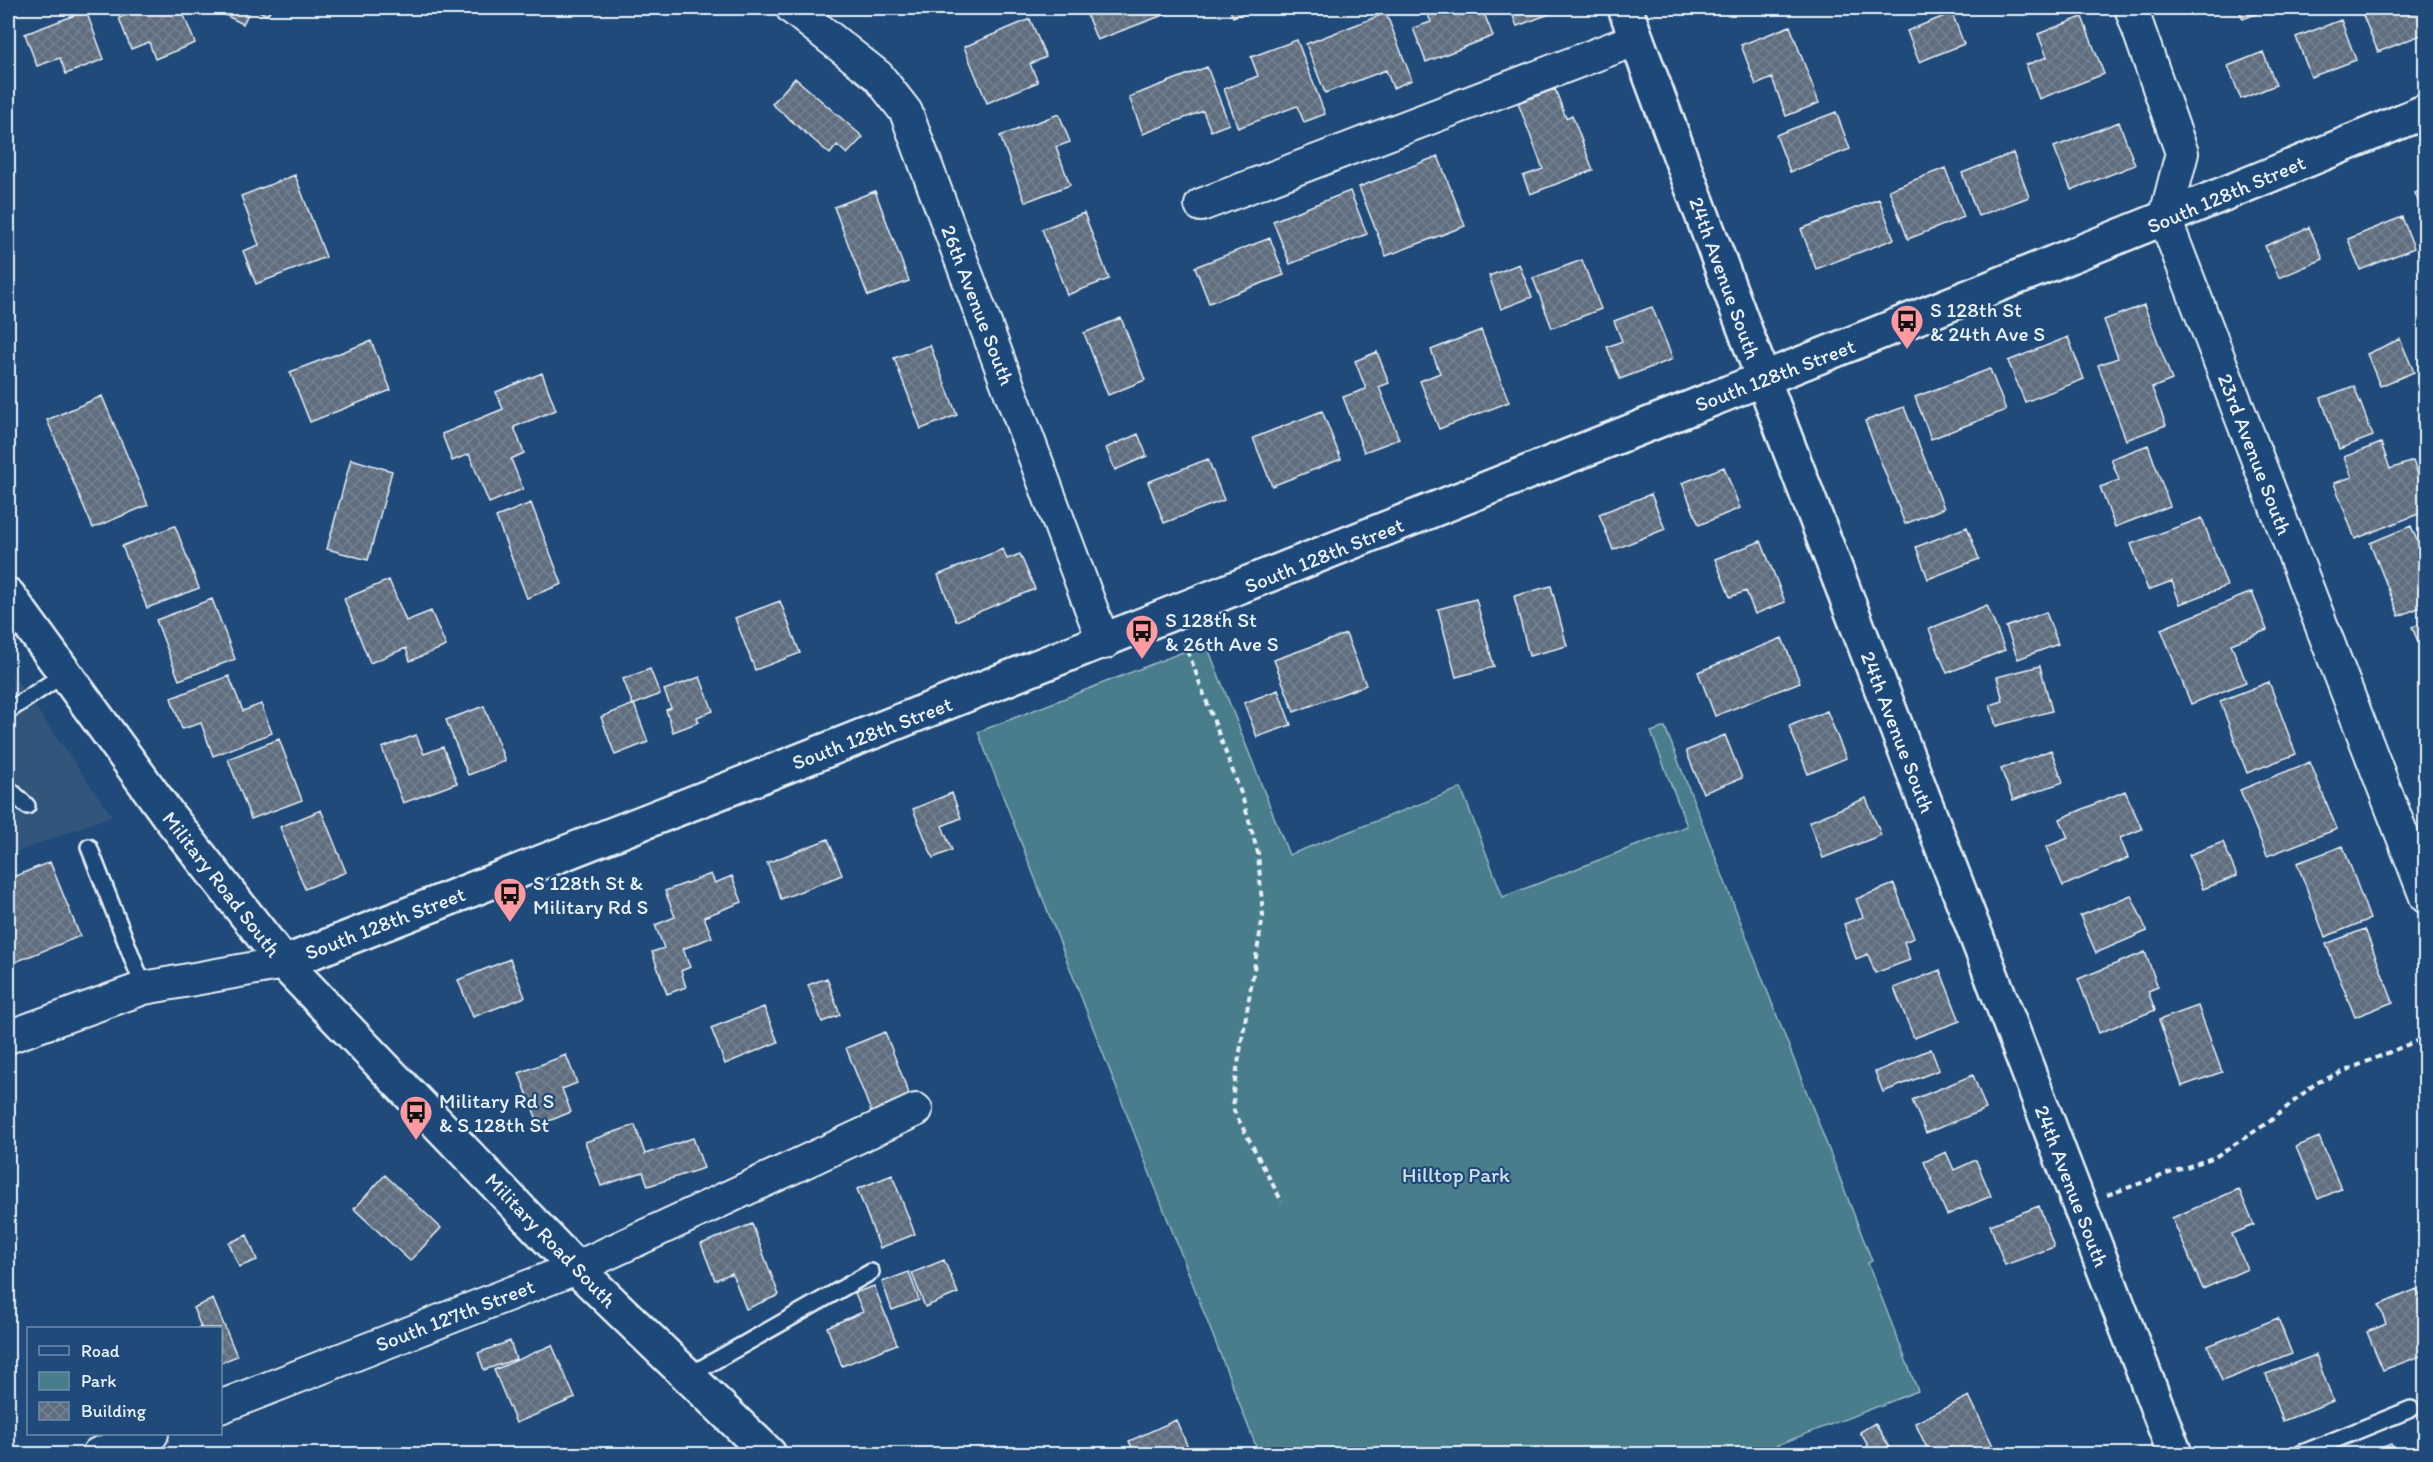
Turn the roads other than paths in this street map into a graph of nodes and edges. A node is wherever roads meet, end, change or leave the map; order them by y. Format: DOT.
graph roads {
  1 [pos="792,8"];
  2 [pos="1626,8"];
  3 [pos="2131,8"];
  4 [pos="1637,39"];
  5 [pos="2426,111"];
  6 [pos="1202,205"];
  7 [pos="2164,219"];
  8 [pos="1763,380"];
  9 [pos="8,595"];
  10 [pos="1104,643"];
  11 [pos="64,675"];
  12 [pos="8,711"];
  13 [pos="8,788"];
  14 [pos="27,806"];
  15 [pos="89,847"];
  16 [pos="2426,897"];
  17 [pos="284,963"];
  18 [pos="144,988"];
  19 [pos="8,1037"];
  20 [pos="916,1110"];
  21 [pos="576,1268"];
  22 [pos="871,1272"];
  23 [pos="688,1376"];
  24 [pos="222,1406"];
  25 [pos="2411,1409"];
  26 [pos="149,1435"];
  27 [pos="98,1455"];
  28 [pos="769,1455"];
  29 [pos="2175,1455"];
  30 [pos="2300,1455"];
  1 -- 10 [label="street, 26th Avenue South"];
  2 -- 4 [label="street, 24th Avenue South"];
  3 -- 7 [label="street"];
  4 -- 6 [label="street"];
  4 -- 8 [label="street, 24th Avenue South"];
  5 -- 7 [label="street, South 128th Street"];
  7 -- 8 [label="street, South 128th Street"];
  7 -- 16 [label="street, 23rd Avenue South"];
  8 -- 10 [label="street, South 128th Street"];
  8 -- 29 [label="street, 24th Avenue South"];
  9 -- 11 [label="street, Military Road South"];
  10 -- 17 [label="street, South 128th Street"];
  11 -- 12 [label="lane"];
  11 -- 17 [label="street, Military Road South"];
  13 -- 14 [label="lane"];
  15 -- 18 [label="lane"];
  17 -- 18 [label="street, South 128th Street"];
  17 -- 21 [label="street, Military Road South"];
  18 -- 19 [label="street, South 128th Street"];
  20 -- 21 [label="street, South 127th Street"];
  21 -- 23 [label="street, Military Road South"];
  21 -- 24 [label="street, South 127th Street"];
  22 -- 23 [label="lane"];
  23 -- 28 [label="street, Military Road South"];
  25 -- 30 [label="lane"];
  26 -- 27 [label="street"];
}
